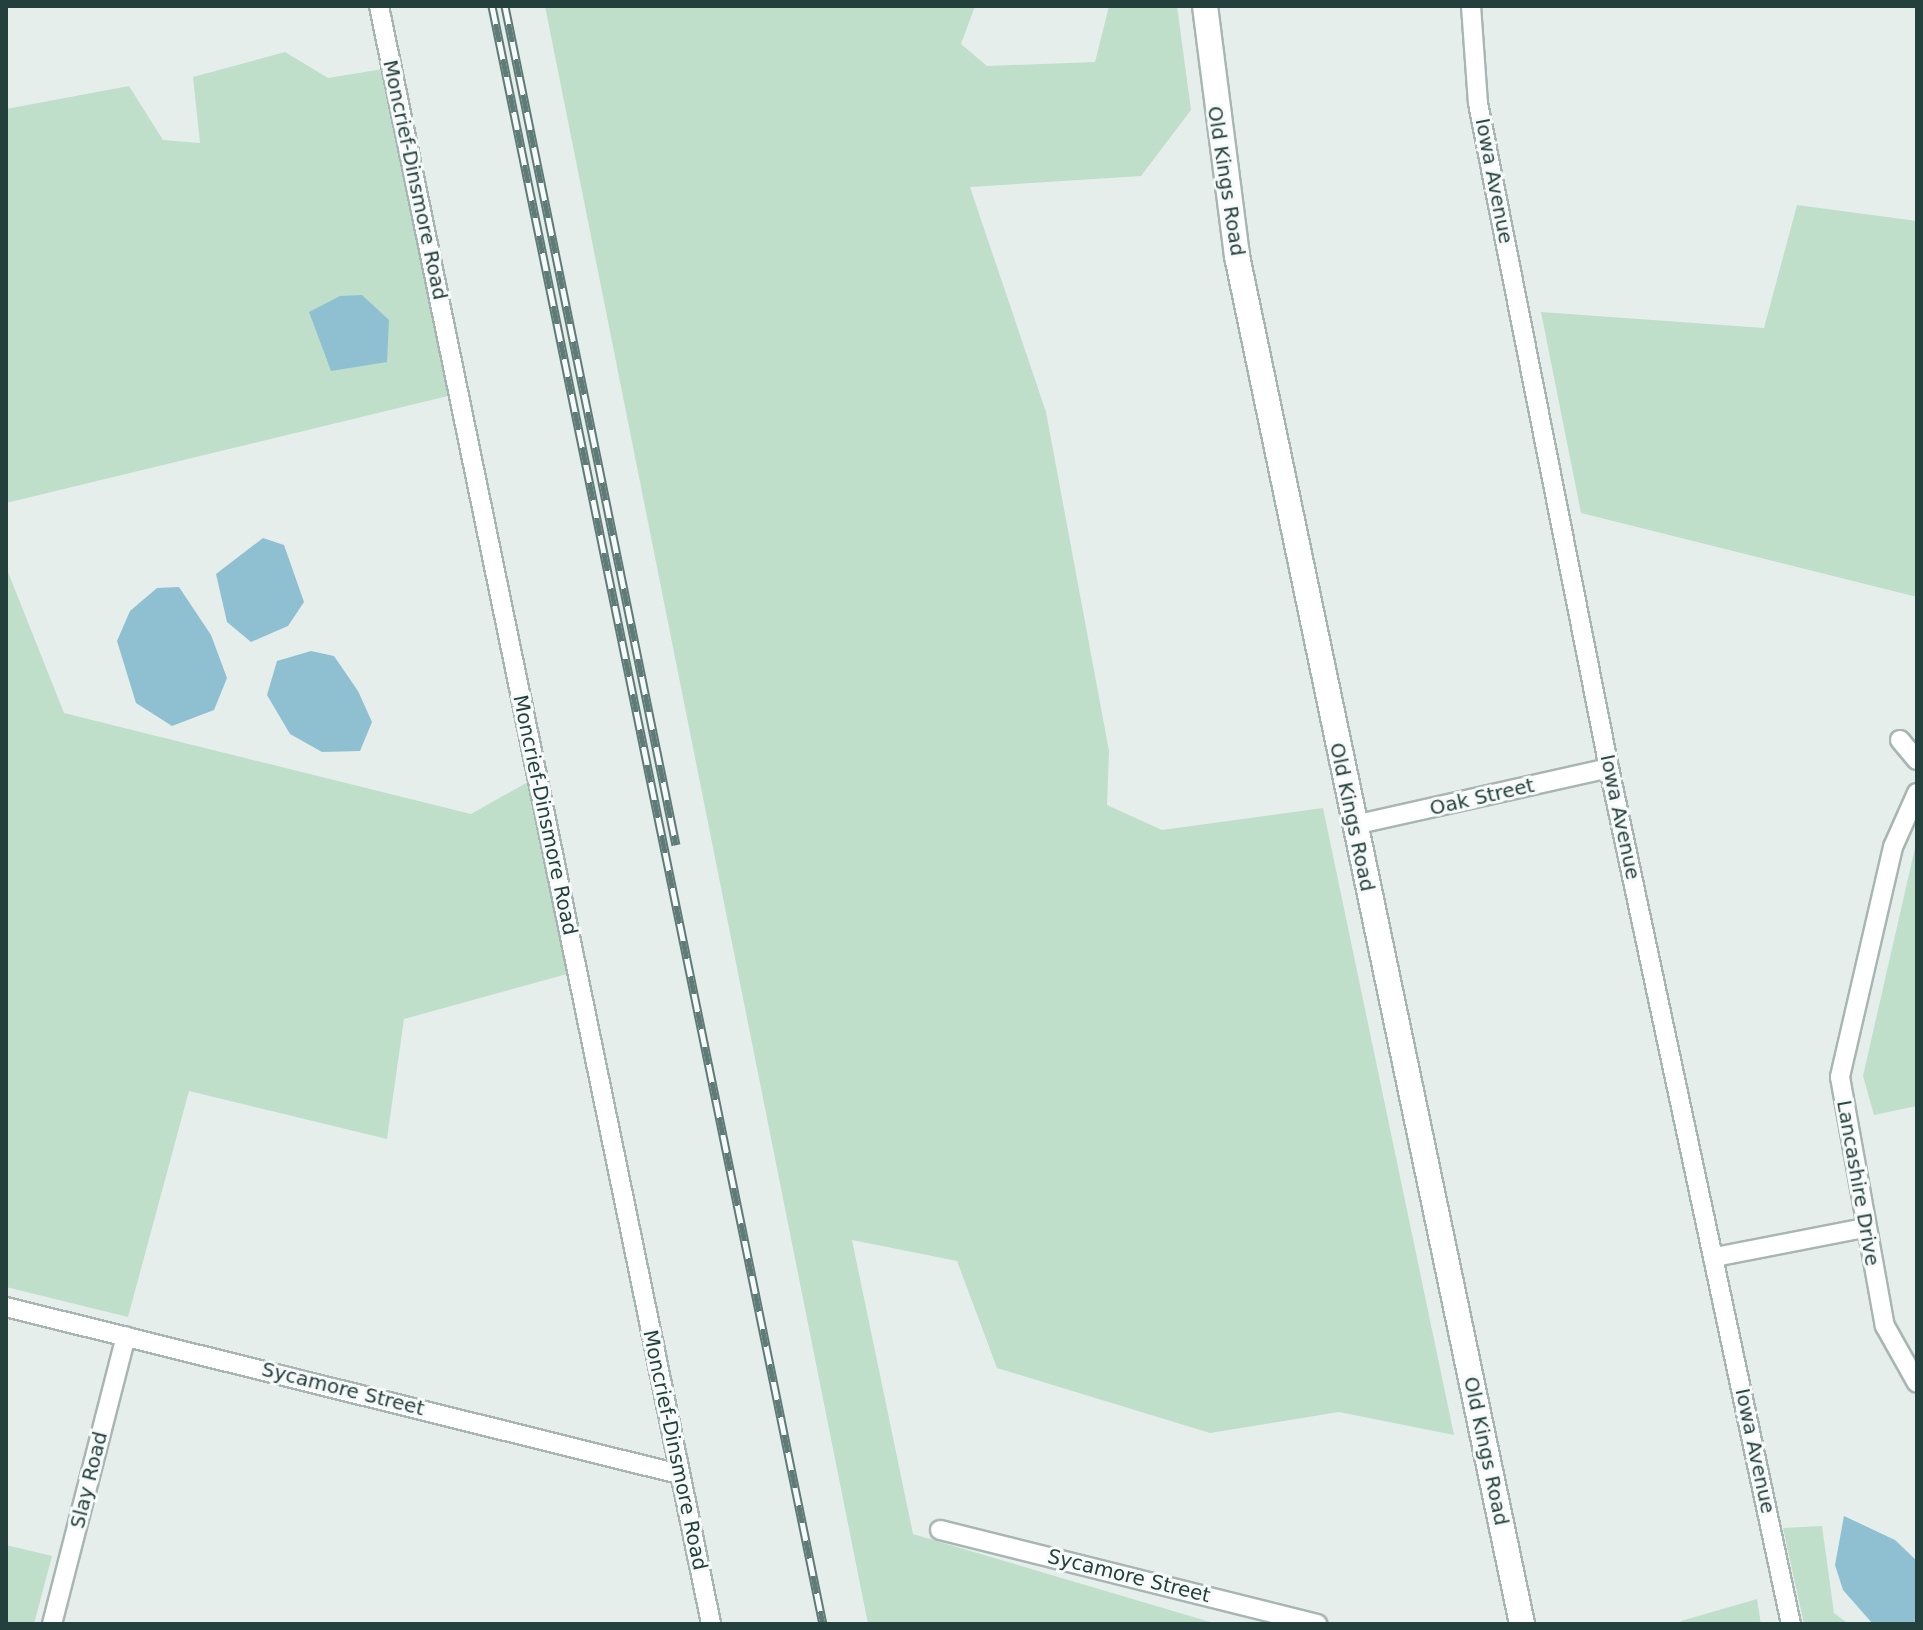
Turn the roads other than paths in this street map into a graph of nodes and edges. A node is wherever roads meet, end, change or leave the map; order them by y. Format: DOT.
graph roads {
  1 [pos="379,6"];
  2 [pos="1205,6"];
  3 [pos="1471,6"];
  4 [pos="1900,740"];
  5 [pos="1917,760"];
  6 [pos="1609,768"];
  7 [pos="1917,793"];
  8 [pos="1354,825"];
  9 [pos="1864,1228"];
  10 [pos="1715,1257"];
  11 [pos="6,1307"];
  12 [pos="126,1336"];
  13 [pos="1917,1383"];
  14 [pos="679,1474"];
  15 [pos="940,1530"];
  16 [pos="52,1624"];
  17 [pos="711,1624"];
  18 [pos="1317,1624"];
  19 [pos="1522,1624"];
  20 [pos="1791,1624"];
  1 -- 14 [label="street, Moncrief-Dinsmore Road"];
  2 -- 8 [label="street, Old Kings Road"];
  3 -- 6 [label="street, Iowa Avenue"];
  4 -- 5 [label="street"];
  6 -- 8 [label="street, Oak Street"];
  6 -- 10 [label="street, Iowa Avenue"];
  7 -- 9 [label="street, Lancashire Drive"];
  8 -- 19 [label="street, Old Kings Road"];
  9 -- 10 [label="street"];
  9 -- 13 [label="street, Lancashire Drive"];
  10 -- 20 [label="street, Iowa Avenue"];
  11 -- 12 [label="street, Sycamore Street"];
  12 -- 14 [label="street, Sycamore Street"];
  12 -- 16 [label="street, Slay Road"];
  14 -- 17 [label="street, Moncrief-Dinsmore Road"];
  15 -- 18 [label="street, Sycamore Street"];
}
